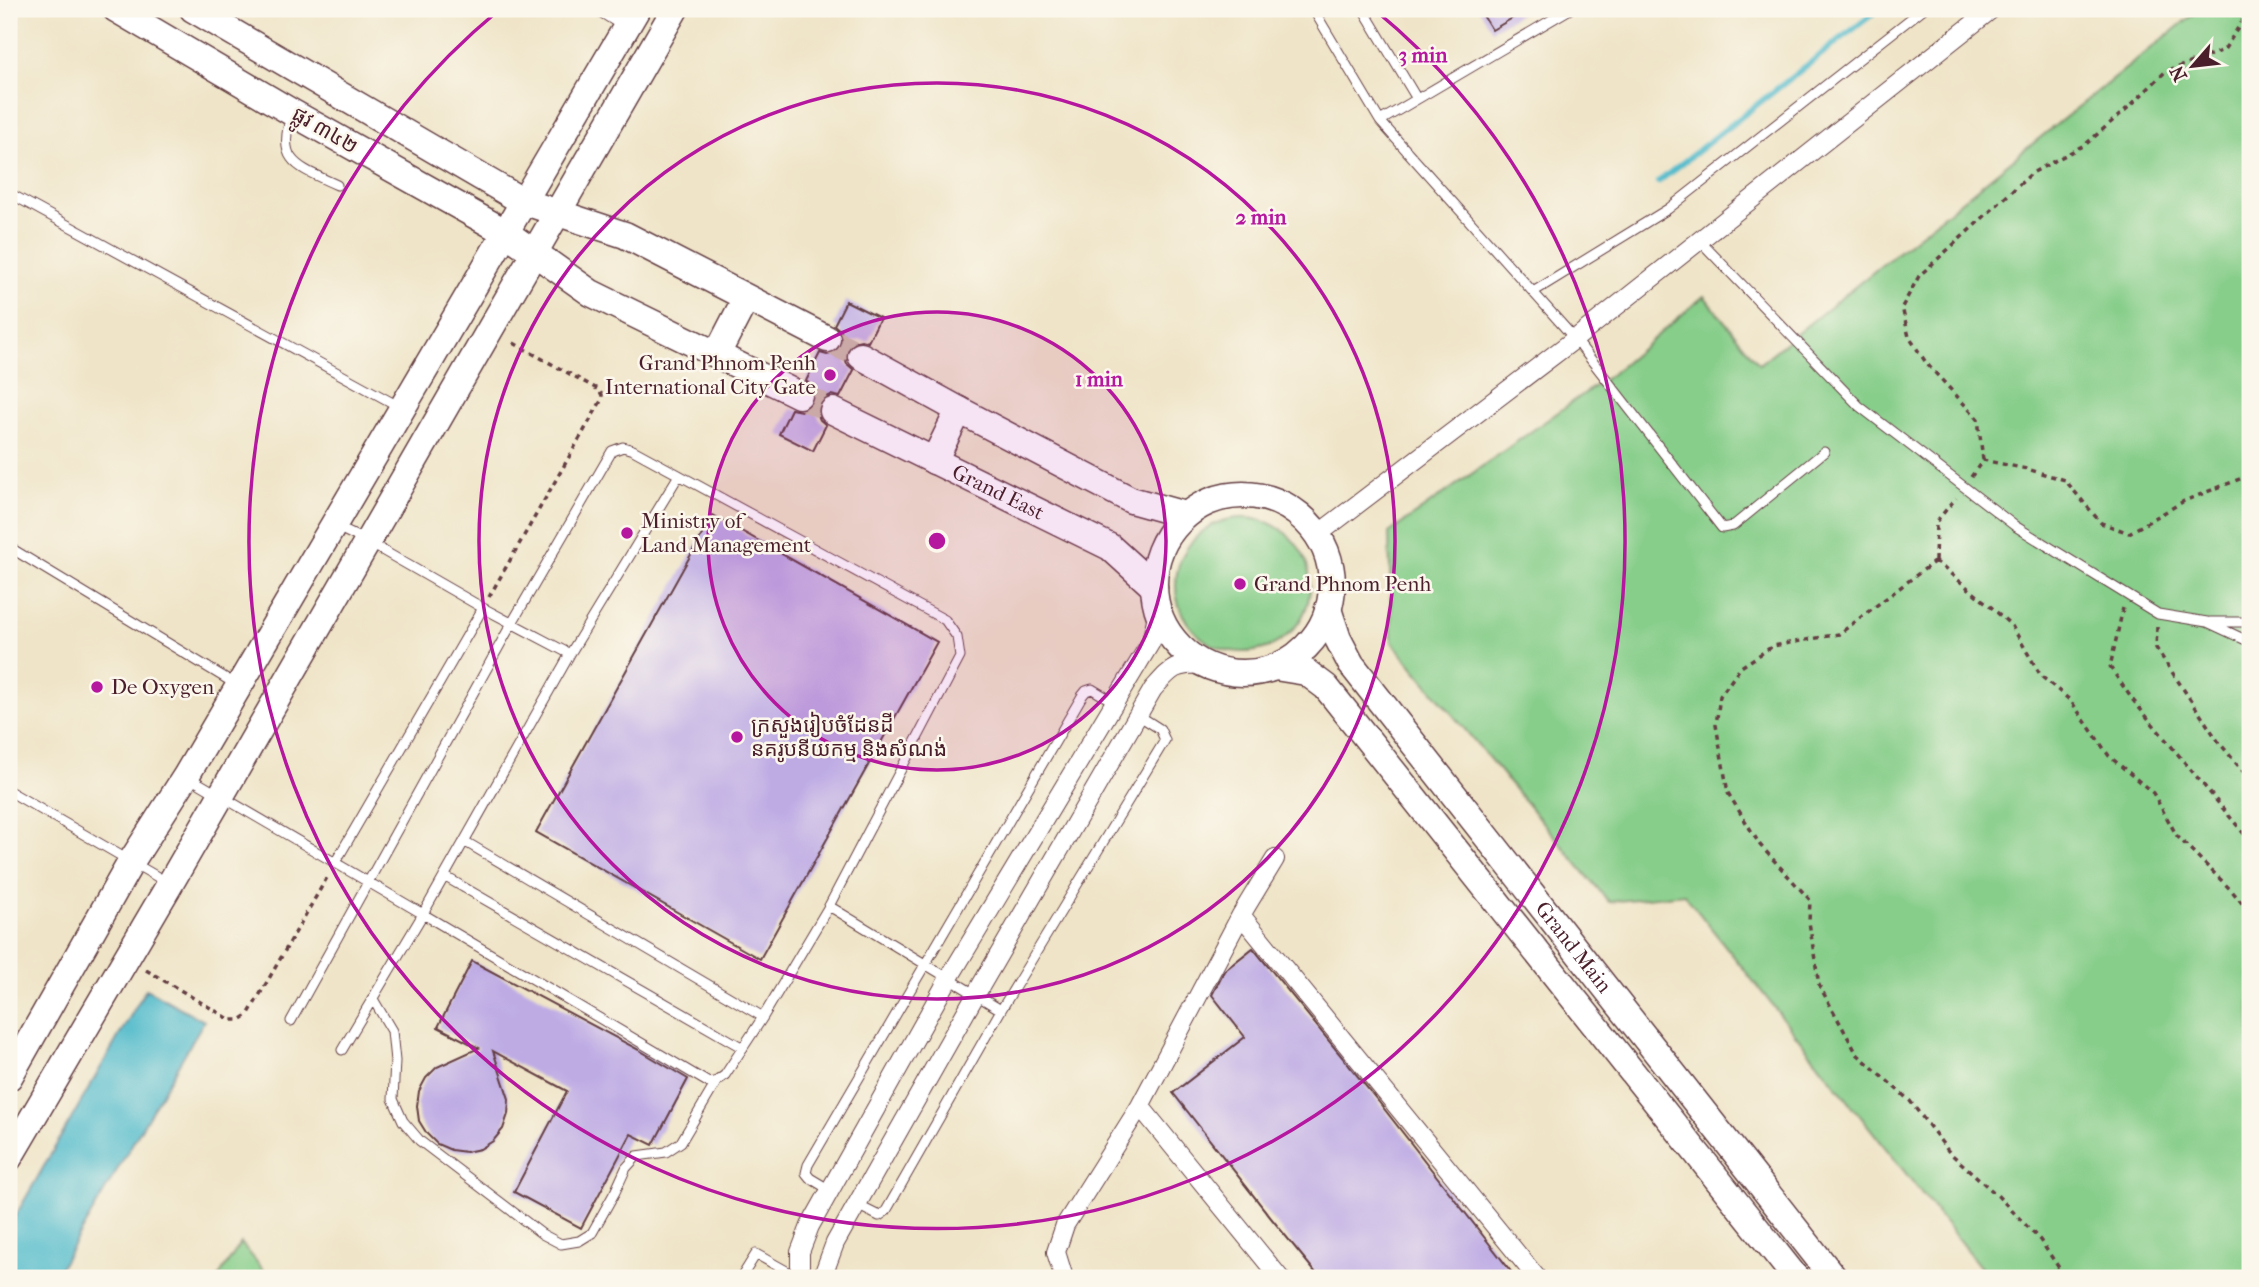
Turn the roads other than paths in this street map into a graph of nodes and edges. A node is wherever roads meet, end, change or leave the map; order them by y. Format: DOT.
graph roads {
  1 [pos="116,9"];
  2 [pos="192,9"];
  3 [pos="604,9"];
  4 [pos="675,9"];
  5 [pos="1312,9"];
  6 [pos="1363,9"];
  7 [pos="1570,9"];
  8 [pos="1923,9"];
  9 [pos="1992,9"];
  10 [pos="633,16"];
  11 [pos="1417,99"];
  12 [pos="293,113"];
  13 [pos="1380,121"];
  14 [pos="337,185"];
  15 [pos="9,193"];
  16 [pos="522,201"];
  17 [pos="557,212"];
  18 [pos="505,232"];
  19 [pos="1699,240"];
  20 [pos="533,253"];
  21 [pos="1533,292"];
  22 [pos="746,298"];
  23 [pos="1575,338"];
  24 [pos="827,339"];
  25 [pos="717,354"];
  26 [pos="861,356"];
  27 [pos="799,394"];
  28 [pos="402,407"];
  29 [pos="959,410"];
  30 [pos="833,411"];
  31 [pos="1824,452"];
  32 [pos="934,461"];
  33 [pos="679,475"];
  34 [pos="1185,515"];
  35 [pos="333,525"];
  36 [pos="1317,535"];
  37 [pos="368,542"];
  38 [pos="9,547"];
  39 [pos="1156,599"];
  40 [pos="483,608"];
  41 [pos="1328,609"];
  42 [pos="2207,622"];
  43 [pos="2250,622"];
  44 [pos="512,623"];
  45 [pos="2250,642"];
  46 [pos="570,654"];
  47 [pos="1203,664"];
  48 [pos="1275,667"];
  49 [pos="239,686"];
  50 [pos="1114,702"];
  51 [pos="1138,715"];
  52 [pos="186,776"];
  53 [pos="9,790"];
  54 [pos="220,796"];
  55 [pos="464,841"];
  56 [pos="1275,859"];
  57 [pos="131,862"];
  58 [pos="335,863"];
  59 [pos="444,876"];
  60 [pos="369,883"];
  61 [pos="170,884"];
  62 [pos="829,906"];
  63 [pos="423,914"];
  64 [pos="1241,915"];
  65 [pos="925,964"];
  66 [pos="949,978"];
  67 [pos="976,994"];
  68 [pos="373,999"];
  69 [pos="1002,1010"];
  70 [pos="763,1017"];
  71 [pos="291,1021"];
  72 [pos="743,1048"];
  73 [pos="342,1050"];
  74 [pos="9,1077"];
  75 [pos="717,1081"];
  76 [pos="1140,1106"];
  77 [pos="9,1158"];
  78 [pos="830,1189"];
  79 [pos="857,1205"];
  80 [pos="741,1278"];
  81 [pos="800,1278"];
  82 [pos="815,1278"];
  83 [pos="825,1278"];
  84 [pos="1062,1278"];
  85 [pos="1280,1278"];
  86 [pos="1537,1278"];
  87 [pos="1796,1278"];
  88 [pos="1834,1278"];
  1 -- 12 [label="street, ផ្លូវ ៣៤២"];
  2 -- 16 [label="street, ផ្លូវ ៣៤២"];
  3 -- 10 [label="street"];
  4 -- 17 [label="street"];
  5 -- 13 [label="lane"];
  6 -- 11 [label="lane"];
  7 -- 11 [label="lane"];
  8 -- 21 [label="lane"];
  9 -- 19 [label="street"];
  10 -- 16 [label="street"];
  11 -- 13 [label="lane"];
  12 -- 14 [label="lane"];
  12 -- 18 [label="street, ផ្លូវ ៣៤២"];
  13 -- 21 [label="lane"];
  15 -- 28 [label="lane"];
  16 -- 17 [label="street, ផ្លូវ ៣៤២"];
  16 -- 18 [label="street"];
  17 -- 20 [label="street"];
  17 -- 22 [label="street"];
  18 -- 20 [label="street, ផ្លូវ ៣៤២"];
  18 -- 28 [label="street"];
  19 -- 23 [label="street"];
  19 -- 42 [label="lane"];
  20 -- 25 [label="street"];
  20 -- 37 [label="street"];
  21 -- 23 [label="lane"];
  22 -- 24 [label="street"];
  22 -- 25 [label="street"];
  23 -- 31 [label="lane"];
  23 -- 36 [label="street"];
  25 -- 27 [label="street"];
  26 -- 29 [label="street"];
  28 -- 35 [label="street"];
  29 -- 32 [label="street"];
  29 -- 34 [label="street"];
  30 -- 32 [label="street, Grand East"];
  32 -- 39 [label="street, Grand East"];
  33 -- 44 [label="lane"];
  33 -- 46 [label="lane"];
  33 -- 62 [label="lane"];
  34 -- 36 [label="street"];
  34 -- 39 [label="street"];
  35 -- 37 [label="lane"];
  35 -- 49 [label="street"];
  36 -- 41 [label="street"];
  37 -- 40 [label="lane"];
  37 -- 54 [label="street"];
  38 -- 49 [label="lane"];
  39 -- 47 [label="street"];
  39 -- 50 [label="street"];
  40 -- 44 [label="lane"];
  40 -- 58 [label="lane"];
  41 -- 48 [label="street"];
  41 -- 88 [label="street, Grand Main"];
  42 -- 43 [label="lane"];
  42 -- 45 [label="lane"];
  44 -- 46 [label="lane"];
  44 -- 60 [label="lane"];
  46 -- 55 [label="lane"];
  47 -- 48 [label="street"];
  47 -- 51 [label="street"];
  48 -- 87 [label="street, Grand Main"];
  49 -- 52 [label="street"];
  50 -- 65 [label="lane"];
  50 -- 66 [label="street"];
  51 -- 67 [label="street"];
  51 -- 69 [label="lane"];
  52 -- 54 [label="lane"];
  52 -- 57 [label="street"];
  53 -- 57 [label="lane"];
  54 -- 58 [label="lane"];
  54 -- 61 [label="street"];
  55 -- 59 [label="lane"];
  55 -- 70 [label="lane"];
  56 -- 64 [label="street"];
  57 -- 61 [label="lane"];
  57 -- 74 [label="street"];
  58 -- 60 [label="lane"];
  59 -- 63 [label="lane"];
  59 -- 72 [label="lane"];
  60 -- 63 [label="lane"];
  60 -- 71 [label="lane"];
  61 -- 77 [label="street"];
  62 -- 65 [label="lane"];
  62 -- 70 [label="lane"];
  63 -- 68 [label="lane"];
  63 -- 75 [label="lane"];
  64 -- 76 [label="street"];
  64 -- 86 [label="street"];
  65 -- 66 [label="lane"];
  65 -- 78 [label="lane"];
  66 -- 67 [label="lane"];
  66 -- 78 [label="street"];
  67 -- 69 [label="lane"];
  67 -- 79 [label="street"];
  68 -- 73 [label="lane"];
  68 -- 75 [label="lane"];
  69 -- 79 [label="lane"];
  70 -- 72 [label="lane"];
  72 -- 75 [label="lane"];
  76 -- 84 [label="street"];
  76 -- 85 [label="street"];
  78 -- 79 [label="street"];
  78 -- 81 [label="street"];
  79 -- 83 [label="street"];
  80 -- 81 [label="lane"];
  82 -- 83 [label="street"];
}
